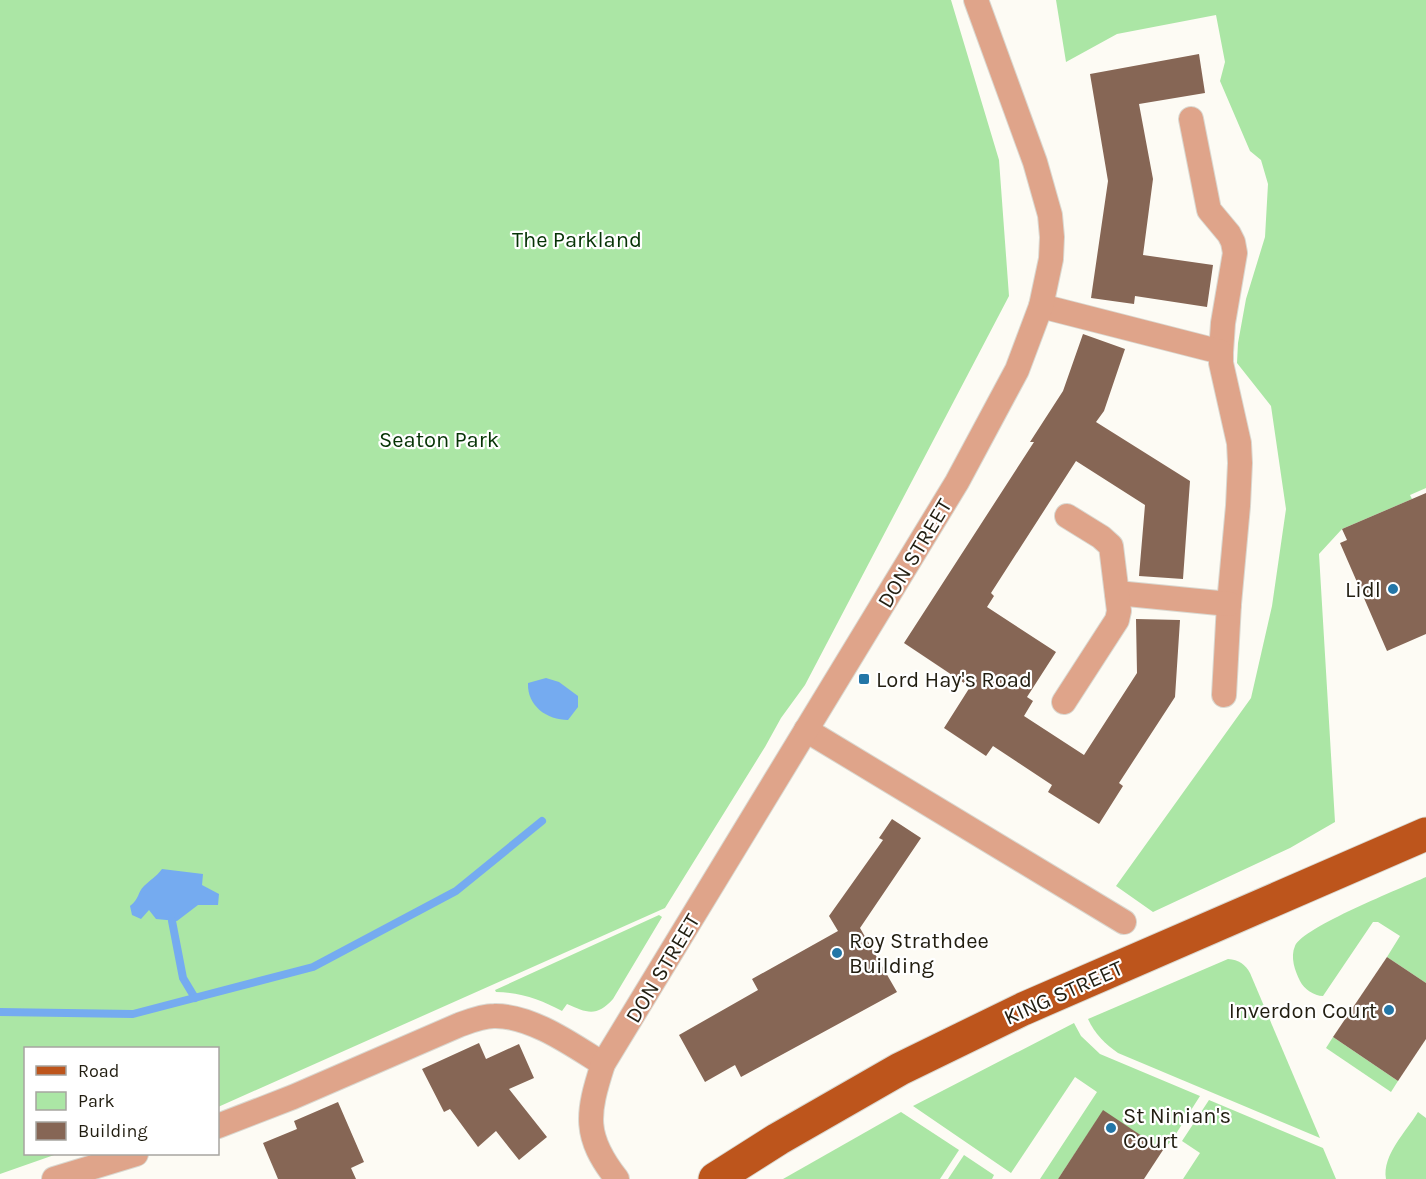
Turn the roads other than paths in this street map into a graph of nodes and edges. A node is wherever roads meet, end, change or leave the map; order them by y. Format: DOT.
graph roads {
  1 [pos="976,0"];
  2 [pos="1191,119"];
  3 [pos="1041,306"];
  4 [pos="1221,352"];
  5 [pos="1067,516"];
  6 [pos="1118,594"];
  7 [pos="1228,604"];
  8 [pos="1224,695"];
  9 [pos="1064,702"];
  10 [pos="806,730"];
  11 [pos="1426,834"];
  12 [pos="1124,922"];
  13 [pos="603,1064"];
  14 [pos="219,1126"];
  15 [pos="133,1155"];
  16 [pos="54,1179"];
  17 [pos="617,1179"];
  18 [pos="715,1179"];
  1 -- 3 [label="street, DON STREET"];
  2 -- 4 [label="street"];
  3 -- 4 [label="street"];
  3 -- 10 [label="street, DON STREET"];
  4 -- 7 [label="street"];
  5 -- 6 [label="street"];
  6 -- 7 [label="street"];
  6 -- 9 [label="street"];
  7 -- 8 [label="street"];
  10 -- 12 [label="street"];
  10 -- 13 [label="street, DON STREET"];
  11 -- 18 [label="main road, KING STREET"];
  13 -- 14 [label="street"];
  13 -- 17 [label="street, DON STREET"];
  15 -- 16 [label="street"];
}
